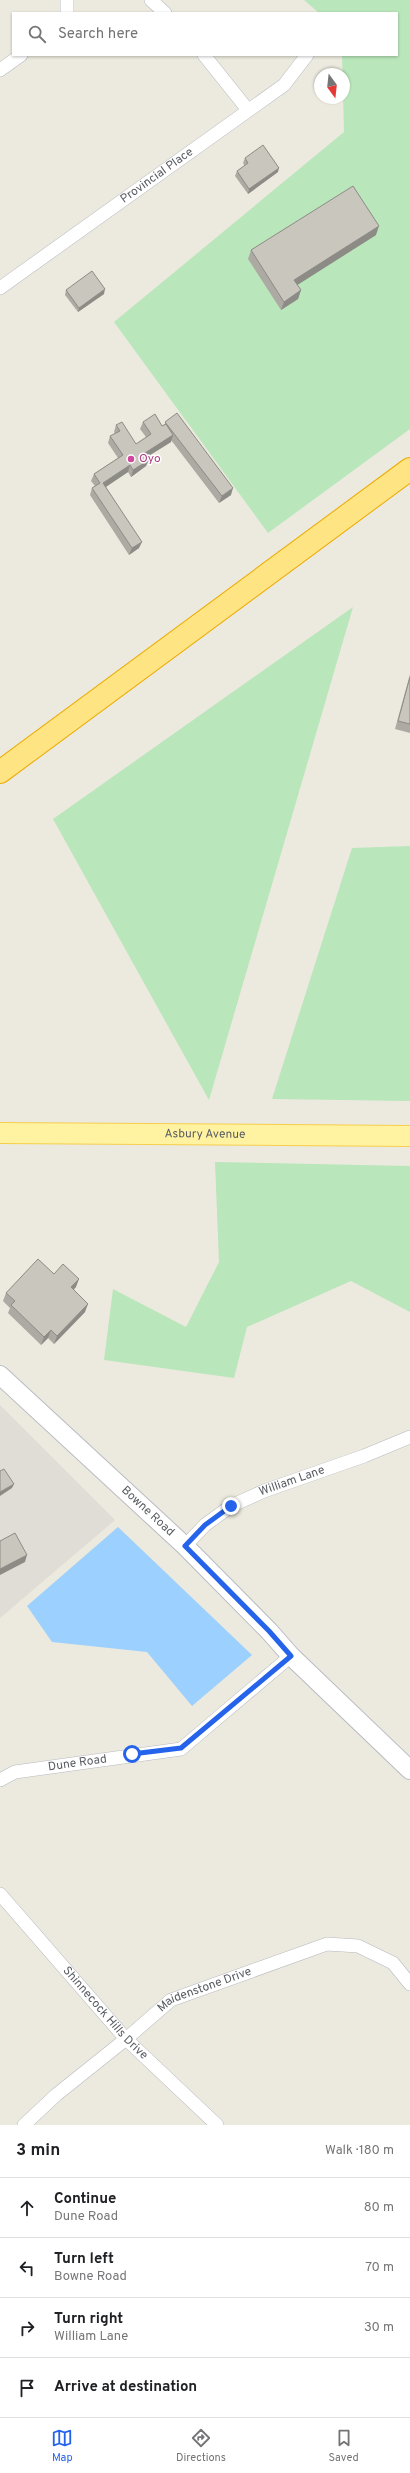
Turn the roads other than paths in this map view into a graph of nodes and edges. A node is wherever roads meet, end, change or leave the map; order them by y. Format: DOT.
graph roads {
  1 [pos="67,0"];
  2 [pos="152,0"];
  3 [pos="67,12"];
  4 [pos="164,12"];
  5 [pos="20,56"];
  6 [pos="205,56"];
  7 [pos="306,56"];
  8 [pos="0,70"];
  9 [pos="248,110"];
  10 [pos="0,288"];
  11 [pos="410,469"];
  12 [pos="0,772"];
  13 [pos="0,1133"];
  14 [pos="410,1136"];
  15 [pos="0,1375"];
  16 [pos="410,1436"];
  17 [pos="185,1546"];
  18 [pos="291,1656"];
  19 [pos="410,1770"];
  20 [pos="0,1780"];
  21 [pos="0,1894"];
  22 [pos="410,1984"];
  23 [pos="126,2039"];
  24 [pos="24,2125"];
  25 [pos="217,2125"];
  1 -- 3 [label="street"];
  2 -- 4 [label="street"];
  5 -- 8 [label="street"];
  6 -- 9 [label="street"];
  7 -- 9 [label="street, Provincial Place"];
  9 -- 10 [label="street, Provincial Place"];
  11 -- 12 [label="highway"];
  13 -- 14 [label="main road, Asbury Avenue"];
  15 -- 17 [label="street, Bowne Road"];
  16 -- 17 [label="street, William Lane"];
  17 -- 18 [label="street, Bowne Road"];
  18 -- 19 [label="street, Bowne Road"];
  18 -- 20 [label="street, Dune Road"];
  21 -- 23 [label="street, Shinnecock Hills Drive"];
  22 -- 23 [label="street, Maidenstone Drive"];
  23 -- 24 [label="street, Maidenstone Drive"];
  23 -- 25 [label="street, Shinnecock Hills Drive"];
}
